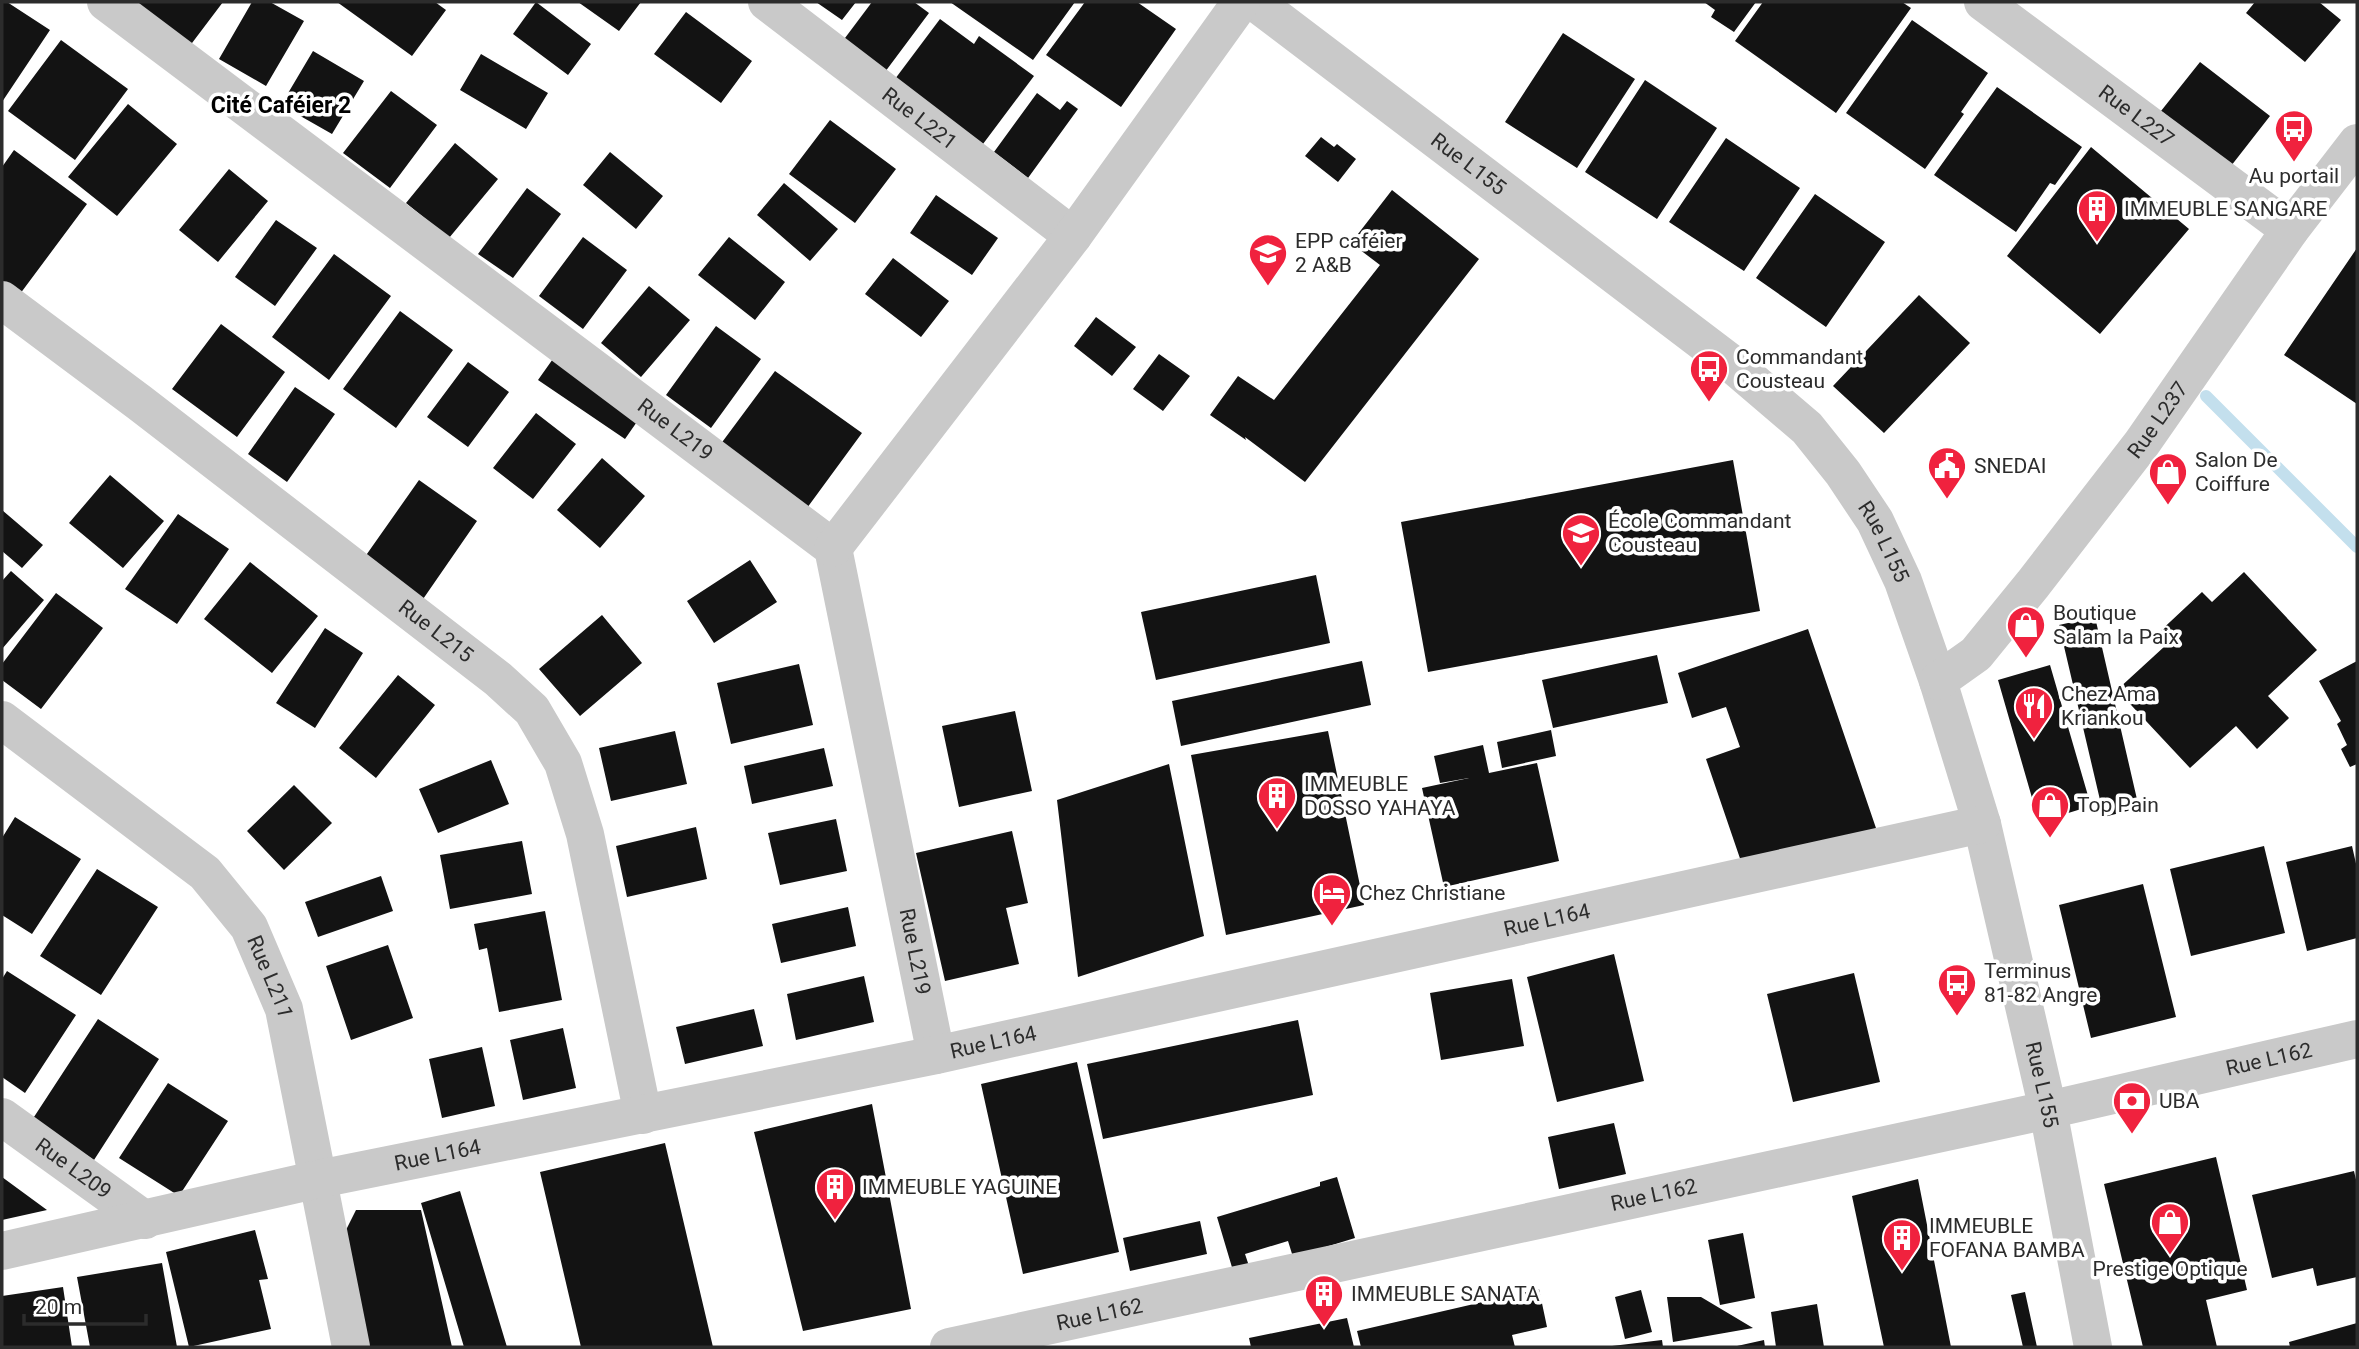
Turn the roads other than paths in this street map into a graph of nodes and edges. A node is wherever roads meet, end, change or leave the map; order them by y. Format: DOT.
graph roads {
  1 [pos="106,2"];
  2 [pos="767,2"];
  3 [pos="1241,2"];
  4 [pos="1255,2"];
  5 [pos="1983,2"];
  6 [pos="2025,14"];
  7 [pos="2357,143"];
  8 [pos="2290,230"];
  9 [pos="1073,236"];
  10 [pos="2,300"];
  11 [pos="833,548"];
  12 [pos="1938,681"];
  13 [pos="2,720"];
  14 [pos="1982,824"];
  15 [pos="2357,1039"];
  16 [pos="936,1055"];
  17 [pos="2048,1110"];
  18 [pos="643,1115"];
  19 [pos="2,1117"];
  20 [pos="318,1179"];
  21 [pos="145,1220"];
  22 [pos="2,1251"];
  23 [pos="351,1347"];
  24 [pos="949,1347"];
  25 [pos="2093,1347"];
  1 -- 11 [label="street, Rue L219"];
  2 -- 9 [label="street, Rue L221"];
  3 -- 9 [label="street"];
  4 -- 12 [label="street, Rue L155"];
  5 -- 6 [label="street, Rue L227"];
  6 -- 8 [label="street, Rue L227"];
  7 -- 8 [label="street, Rue L237"];
  8 -- 12 [label="street, Rue L237"];
  9 -- 11 [label="street"];
  10 -- 18 [label="street, Rue L215"];
  11 -- 16 [label="street, Rue L219"];
  12 -- 14 [label="street, Rue L155"];
  13 -- 20 [label="street, Rue L211"];
  14 -- 16 [label="street, Rue L164"];
  14 -- 17 [label="street, Rue L155"];
  15 -- 17 [label="street, Rue L162"];
  16 -- 18 [label="street, Rue L164"];
  17 -- 24 [label="street, Rue L162"];
  17 -- 25 [label="street, Rue L155"];
  18 -- 20 [label="street, Rue L164"];
  19 -- 21 [label="street, Rue L209"];
  20 -- 21 [label="street, Rue L164"];
  20 -- 23 [label="street, Rue L211"];
  21 -- 22 [label="street, Rue L164"];
}
